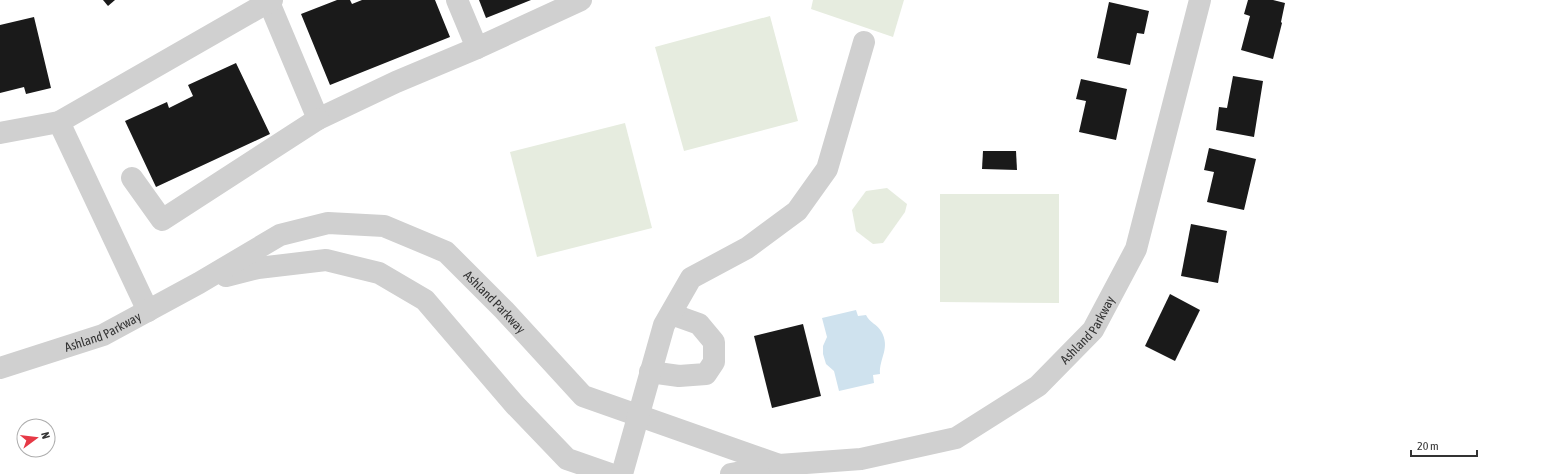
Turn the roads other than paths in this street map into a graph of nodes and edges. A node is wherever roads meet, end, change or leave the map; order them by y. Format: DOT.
graph roads {
  1 [pos="458,0"];
  2 [pos="581,0"];
  3 [pos="1200,0"];
  4 [pos="270,1"];
  5 [pos="864,42"];
  6 [pos="477,48"];
  7 [pos="318,119"];
  8 [pos="59,122"];
  9 [pos="0,133"];
  10 [pos="132,178"];
  11 [pos="199,283"];
  12 [pos="148,311"];
  13 [pos="671,314"];
  14 [pos="0,368"];
  15 [pos="650,372"];
  16 [pos="638,415"];
  17 [pos="779,465"];
  18 [pos="610,474"];
  19 [pos="622,474"];
  20 [pos="731,474"];
  1 -- 6 [label="street"];
  2 -- 6 [label="street"];
  3 -- 17 [label="street, Ashland Parkway"];
  4 -- 7 [label="street"];
  4 -- 8 [label="street"];
  5 -- 13 [label="street"];
  6 -- 7 [label="street"];
  7 -- 10 [label="street"];
  8 -- 9 [label="street"];
  8 -- 12 [label="street"];
  11 -- 12 [label="street, Ashland Parkway"];
  11 -- 16 [label="street, Ashland Parkway"];
  11 -- 18 [label="street, Ashland Parkway"];
  12 -- 14 [label="street, Ashland Parkway"];
  13 -- 15 [label="street"];
  13 -- 15 [label="street"];
  15 -- 16 [label="street"];
  16 -- 17 [label="street, Ashland Parkway"];
  16 -- 19 [label="street"];
  17 -- 20 [label="street, Ashland Parkway"];
}
